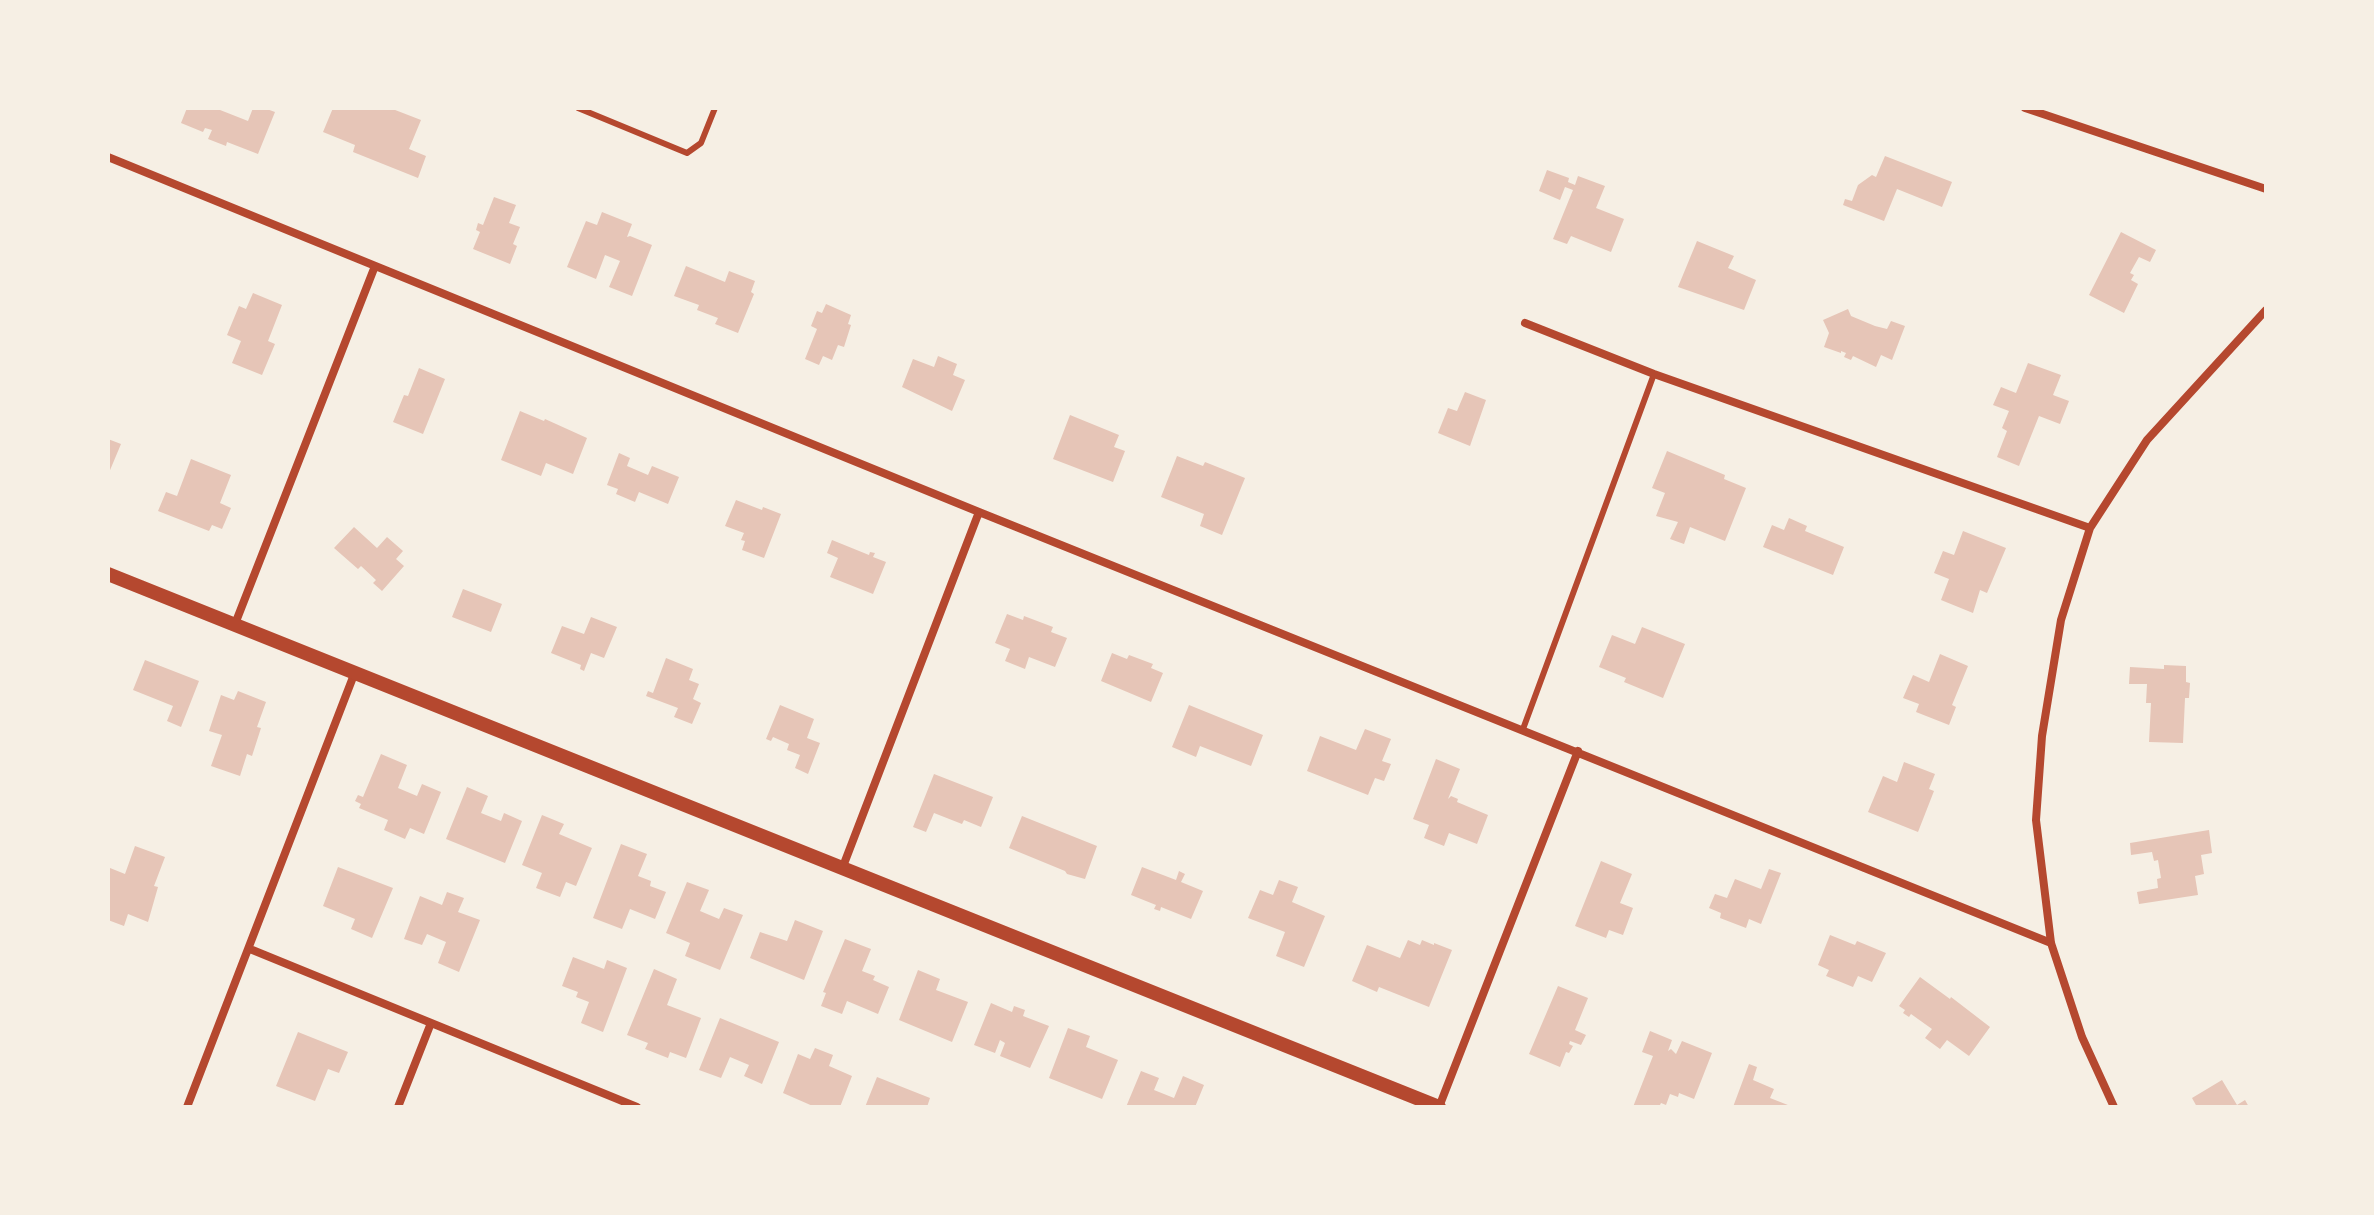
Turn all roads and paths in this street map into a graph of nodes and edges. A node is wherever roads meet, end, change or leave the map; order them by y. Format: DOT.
graph roads {
  1 [pos="578,108"];
  2 [pos="715,108"];
  3 [pos="2025,108"];
  4 [pos="108,157"];
  5 [pos="2266,189"];
  6 [pos="375,266"];
  7 [pos="2266,310"];
  8 [pos="1525,323"];
  9 [pos="1654,374"];
  10 [pos="979,512"];
  11 [pos="2090,528"];
  12 [pos="108,574"];
  13 [pos="235,624"];
  14 [pos="355,672"];
  15 [pos="1523,729"];
  16 [pos="1578,751"];
  17 [pos="842,869"];
  18 [pos="2051,943"];
  19 [pos="250,949"];
  20 [pos="431,1023"];
  21 [pos="187,1107"];
  22 [pos="398,1107"];
  23 [pos="637,1107"];
  24 [pos="1439,1107"];
  25 [pos="2114,1107"];
  1 -- 2 [label="lane"];
  3 -- 5 [label="street"];
  4 -- 6 [label="street"];
  6 -- 10 [label="street"];
  6 -- 13 [label="street"];
  7 -- 11 [label="street"];
  8 -- 9 [label="street"];
  9 -- 11 [label="street"];
  9 -- 15 [label="lane"];
  10 -- 15 [label="street"];
  10 -- 17 [label="street"];
  11 -- 18 [label="street"];
  12 -- 13 [label="street"];
  13 -- 14 [label="street"];
  14 -- 17 [label="street"];
  14 -- 19 [label="street"];
  15 -- 16 [label="street"];
  16 -- 18 [label="street"];
  16 -- 24 [label="street"];
  17 -- 24 [label="street"];
  18 -- 25 [label="street"];
  19 -- 20 [label="street"];
  19 -- 21 [label="street"];
  20 -- 22 [label="street"];
  20 -- 23 [label="street"];
}
